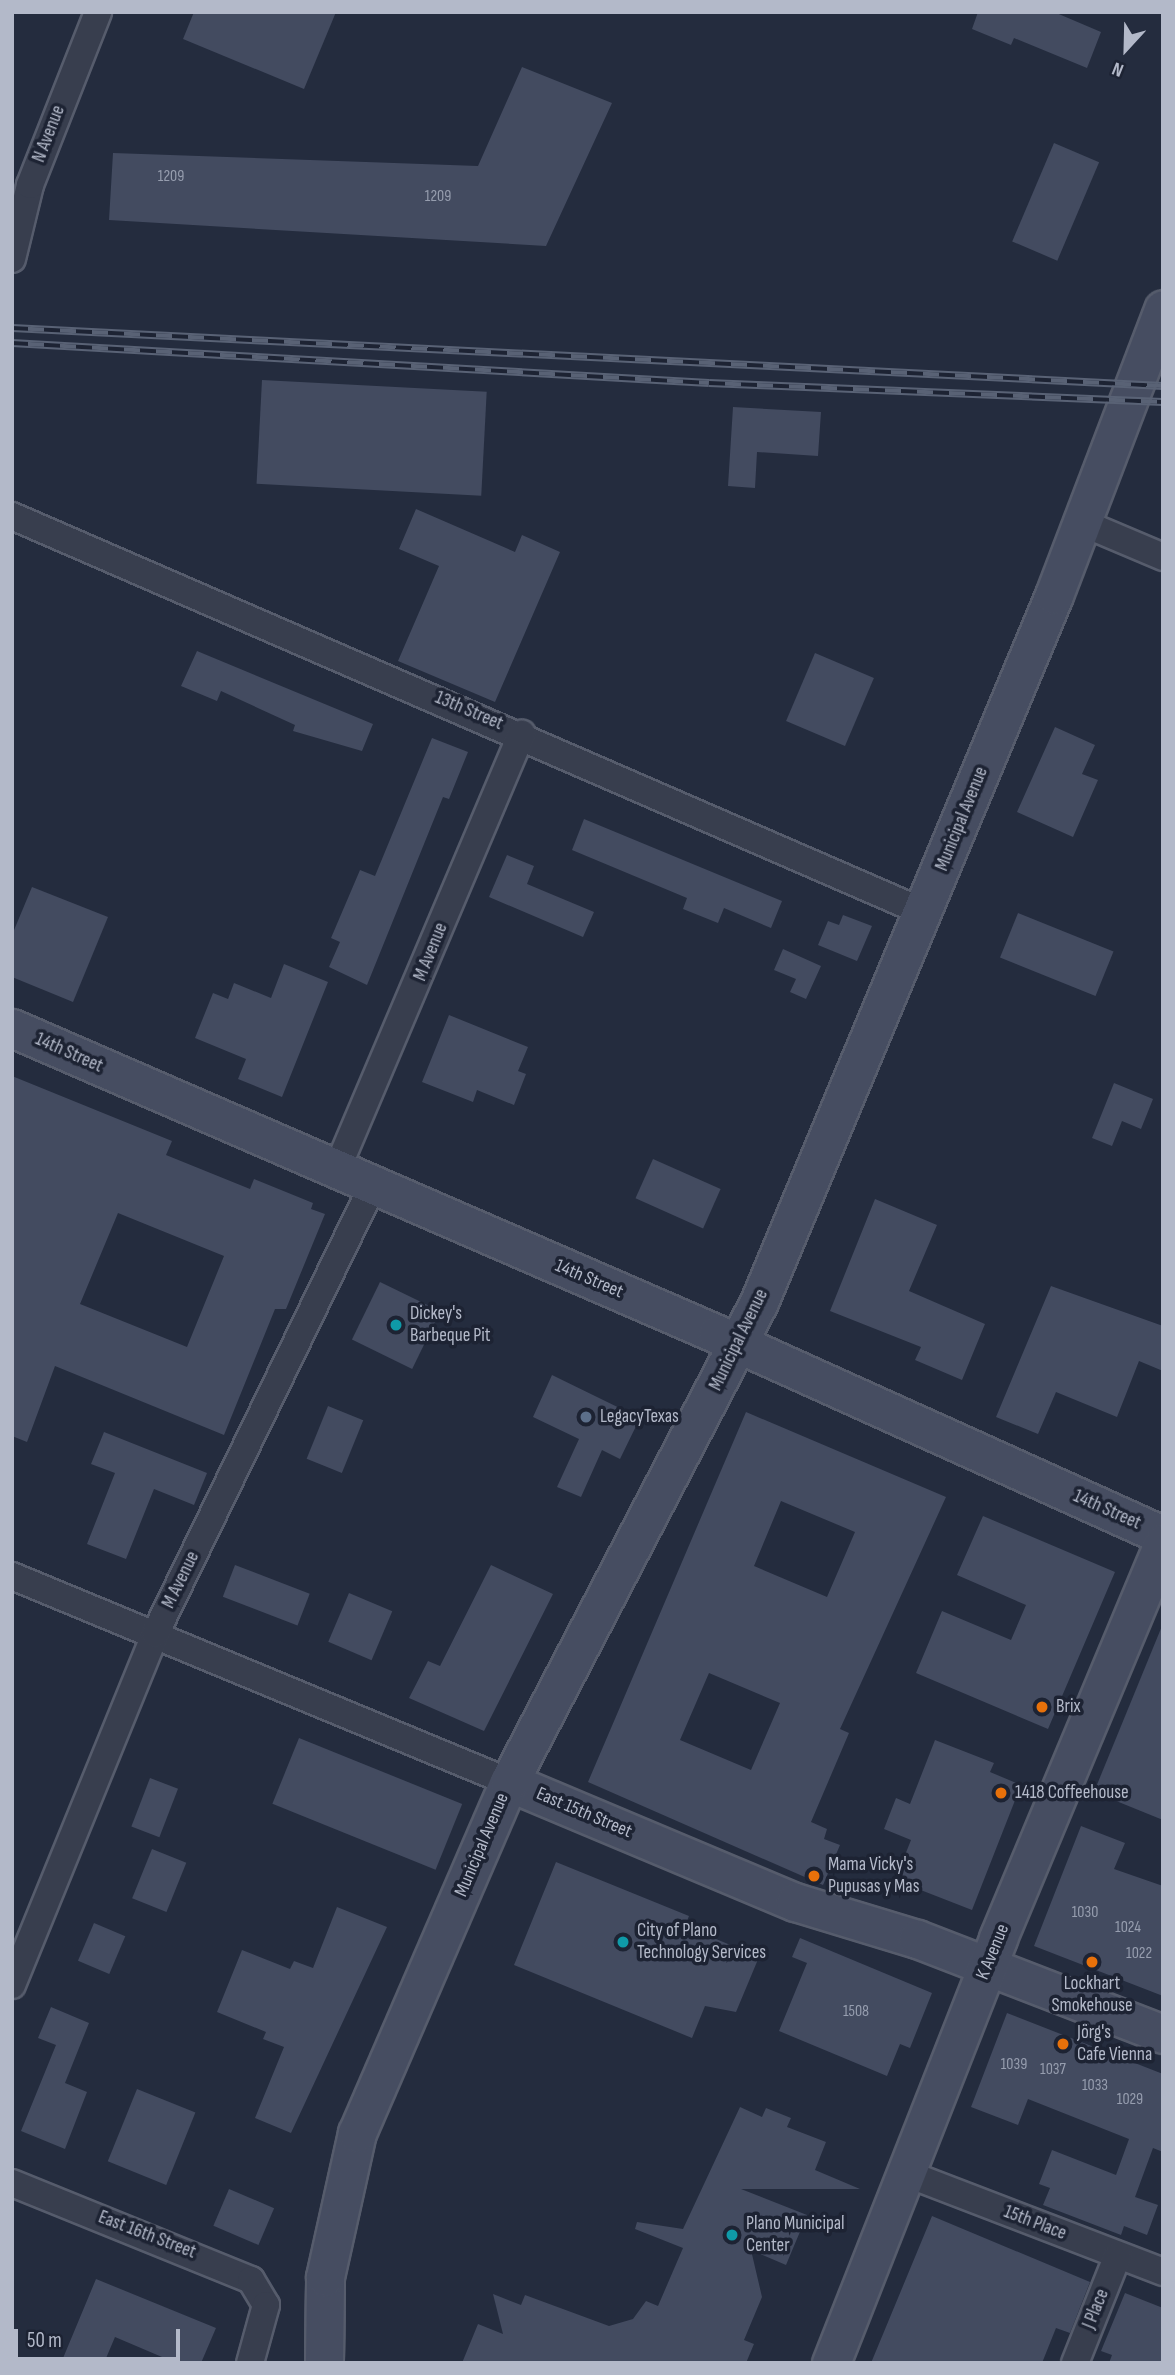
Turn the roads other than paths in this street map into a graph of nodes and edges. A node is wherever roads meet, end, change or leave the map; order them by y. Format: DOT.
graph roads {
  1 [pos="97,12"];
  2 [pos="12,259"];
  3 [pos="1163,309"];
  4 [pos="12,516"];
  5 [pos="1083,523"];
  6 [pos="1163,557"];
  7 [pos="522,734"];
  8 [pos="923,912"];
  9 [pos="12,1028"];
  10 [pos="337,1169"];
  11 [pos="373,1185"];
  12 [pos="738,1343"];
  13 [pos="1163,1535"];
  14 [pos="1163,1543"];
  15 [pos="12,1576"];
  16 [pos="155,1634"];
  17 [pos="509,1782"];
  18 [pos="987,1965"];
  19 [pos="13,1981"];
  20 [pos="1163,2034"];
  21 [pos="908,2174"];
  22 [pos="12,2183"];
  23 [pos="1118,2255"];
  24 [pos="1163,2272"];
  25 [pos="250,2363"];
  26 [pos="324,2363"];
  27 [pos="831,2363"];
  28 [pos="1075,2363"];
  1 -- 2 [label="street, N Avenue"];
  3 -- 5 [label="main road, Municipal Avenue"];
  4 -- 7 [label="street, 13th Street"];
  5 -- 6 [label="street"];
  5 -- 8 [label="main road, Municipal Avenue"];
  7 -- 8 [label="street, 13th Street"];
  7 -- 10 [label="street, M Avenue"];
  8 -- 12 [label="main road, Municipal Avenue"];
  9 -- 10 [label="main road, 14th Street"];
  10 -- 11 [label="main road, 14th Street"];
  11 -- 12 [label="main road, 14th Street"];
  11 -- 16 [label="street, M Avenue"];
  12 -- 13 [label="main road, 14th Street"];
  12 -- 17 [label="main road, Municipal Avenue"];
  14 -- 18 [label="main road, K Avenue"];
  15 -- 16 [label="street, East 15th Street"];
  16 -- 17 [label="street, East 15th Street"];
  16 -- 19 [label="street, M Avenue"];
  17 -- 18 [label="main road, East 15th Street"];
  17 -- 26 [label="main road, Municipal Avenue"];
  18 -- 20 [label="main road, East 15th Street"];
  18 -- 21 [label="main road, K Avenue"];
  21 -- 23 [label="street, 15th Place"];
  21 -- 27 [label="main road, K Avenue"];
  22 -- 25 [label="street, East 16th Street"];
  23 -- 24 [label="street, 15th Place"];
  23 -- 28 [label="street, J Place"];
}
